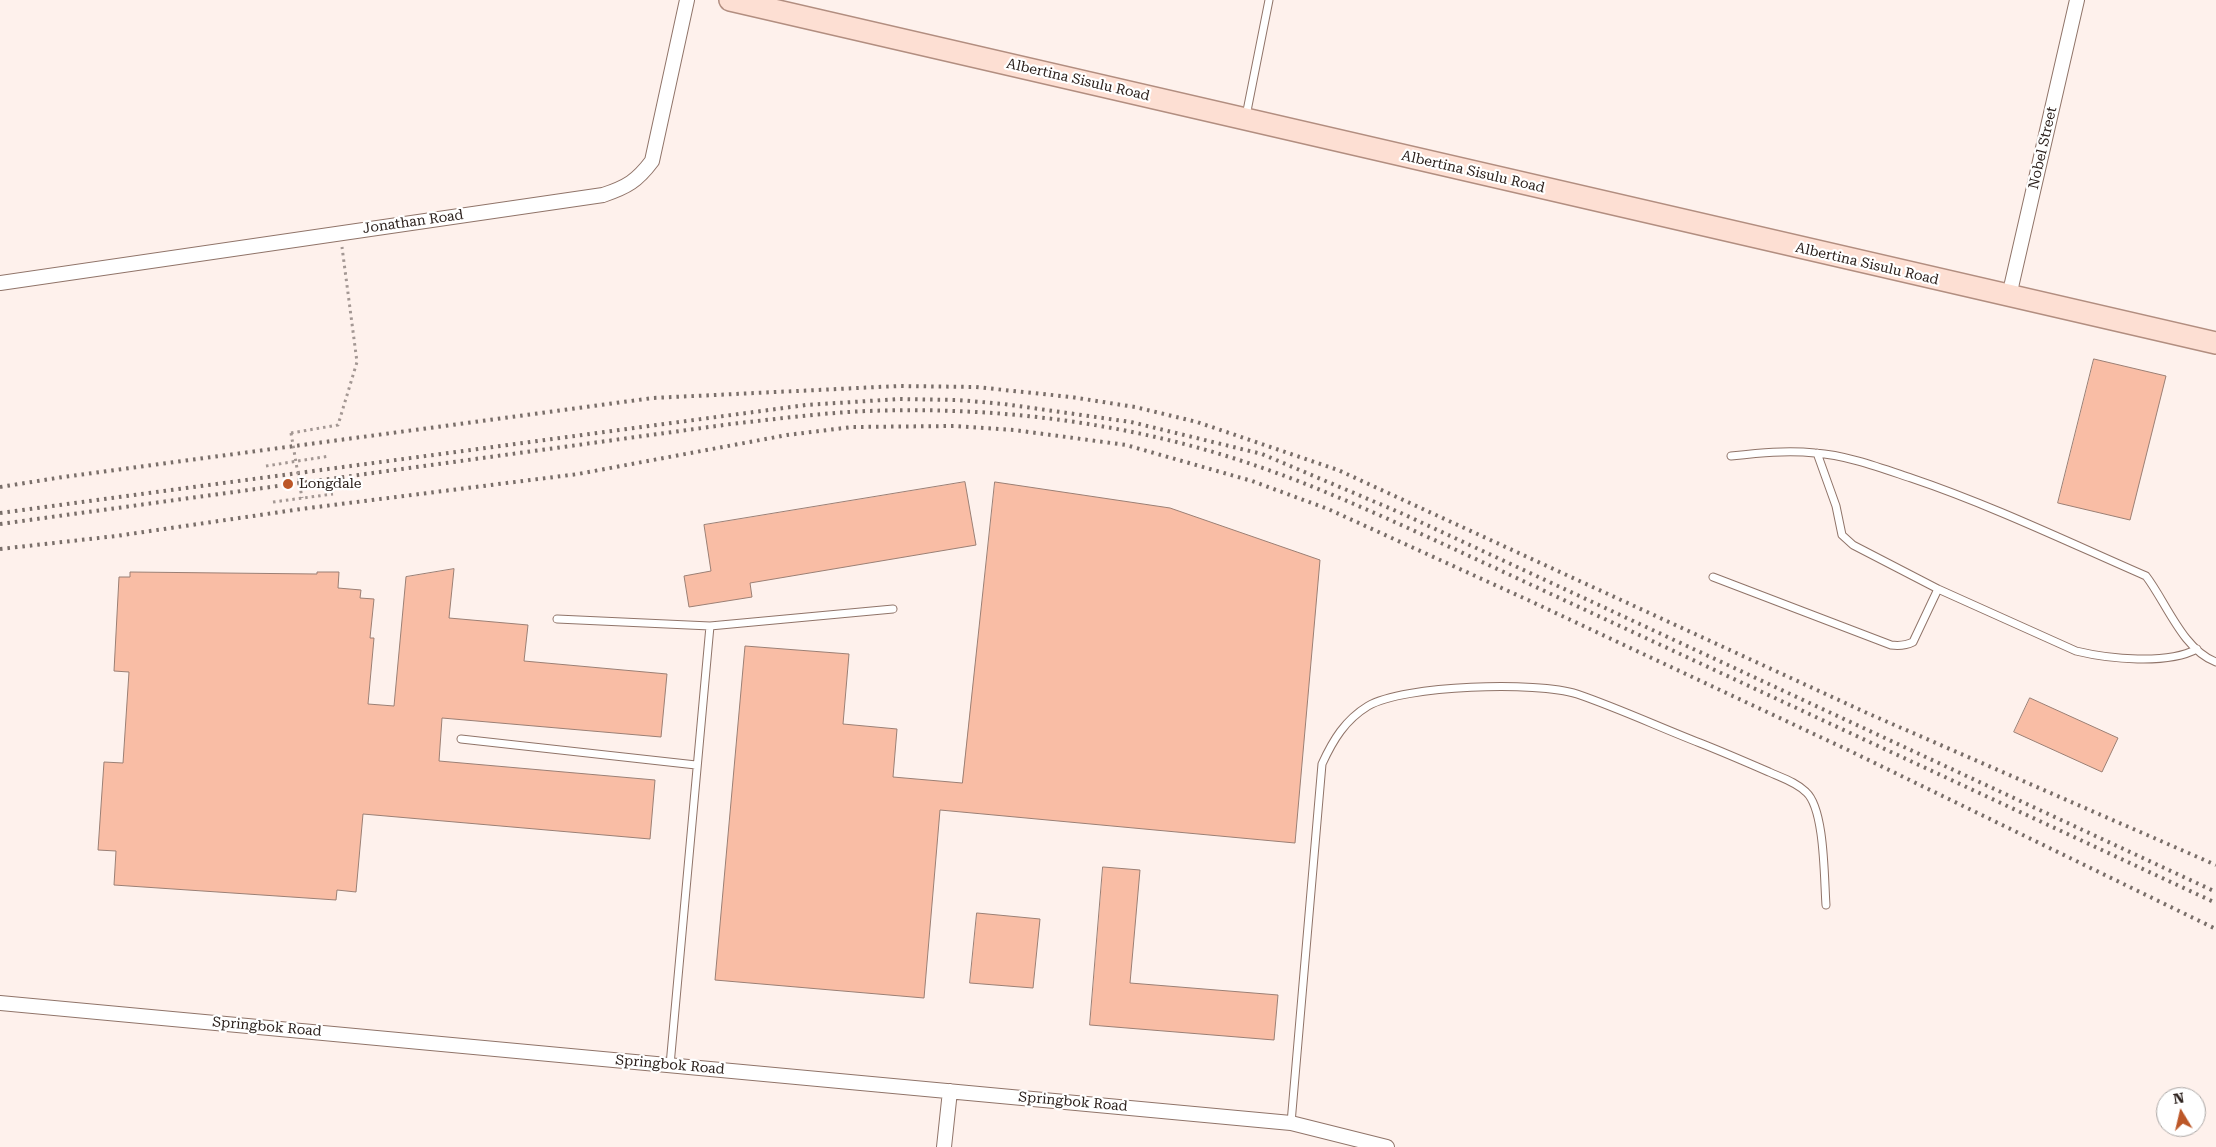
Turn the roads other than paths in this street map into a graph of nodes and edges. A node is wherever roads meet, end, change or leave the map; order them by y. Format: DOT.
graph roads {
  1 [pos="687,0"];
  2 [pos="730,0"];
  3 [pos="1269,0"];
  4 [pos="2076,0"];
  5 [pos="1246,119"];
  6 [pos="0,282"];
  7 [pos="2009,296"];
  8 [pos="2216,343"];
  9 [pos="1816,453"];
  10 [pos="1731,456"];
  11 [pos="1713,577"];
  12 [pos="1938,589"];
  13 [pos="893,609"];
  14 [pos="557,619"];
  15 [pos="710,626"];
  16 [pos="2197,649"];
  17 [pos="2216,662"];
  18 [pos="461,739"];
  19 [pos="696,765"];
  20 [pos="1826,905"];
  21 [pos="0,1003"];
  22 [pos="670,1065"];
  23 [pos="950,1090"];
  24 [pos="1291,1123"];
  25 [pos="1338,1135"];
  26 [pos="944,1147"];
  27 [pos="1355,1147"];
  28 [pos="1387,1147"];
  1 -- 6 [label="street, Jonathan Road"];
  2 -- 5 [label="main road, Albertina Sisulu Road"];
  3 -- 5 [label="lane"];
  4 -- 7 [label="street, Nobel Street"];
  5 -- 7 [label="main road, Albertina Sisulu Road"];
  7 -- 8 [label="main road, Albertina Sisulu Road"];
  9 -- 10 [label="lane"];
  9 -- 12 [label="lane"];
  9 -- 16 [label="lane"];
  11 -- 12 [label="lane"];
  12 -- 16 [label="lane"];
  13 -- 15 [label="lane"];
  14 -- 15 [label="lane"];
  15 -- 19 [label="lane"];
  16 -- 17 [label="lane"];
  18 -- 19 [label="lane"];
  19 -- 22 [label="lane"];
  20 -- 24 [label="lane"];
  21 -- 22 [label="street, Springbok Road"];
  22 -- 23 [label="street, Springbok Road"];
  23 -- 24 [label="street, Springbok Road"];
  23 -- 26 [label="street"];
  24 -- 25 [label="street, Springbok Road"];
  25 -- 27 [label="street, Springbok Road"];
  25 -- 28 [label="street, Springbok Road"];
}
